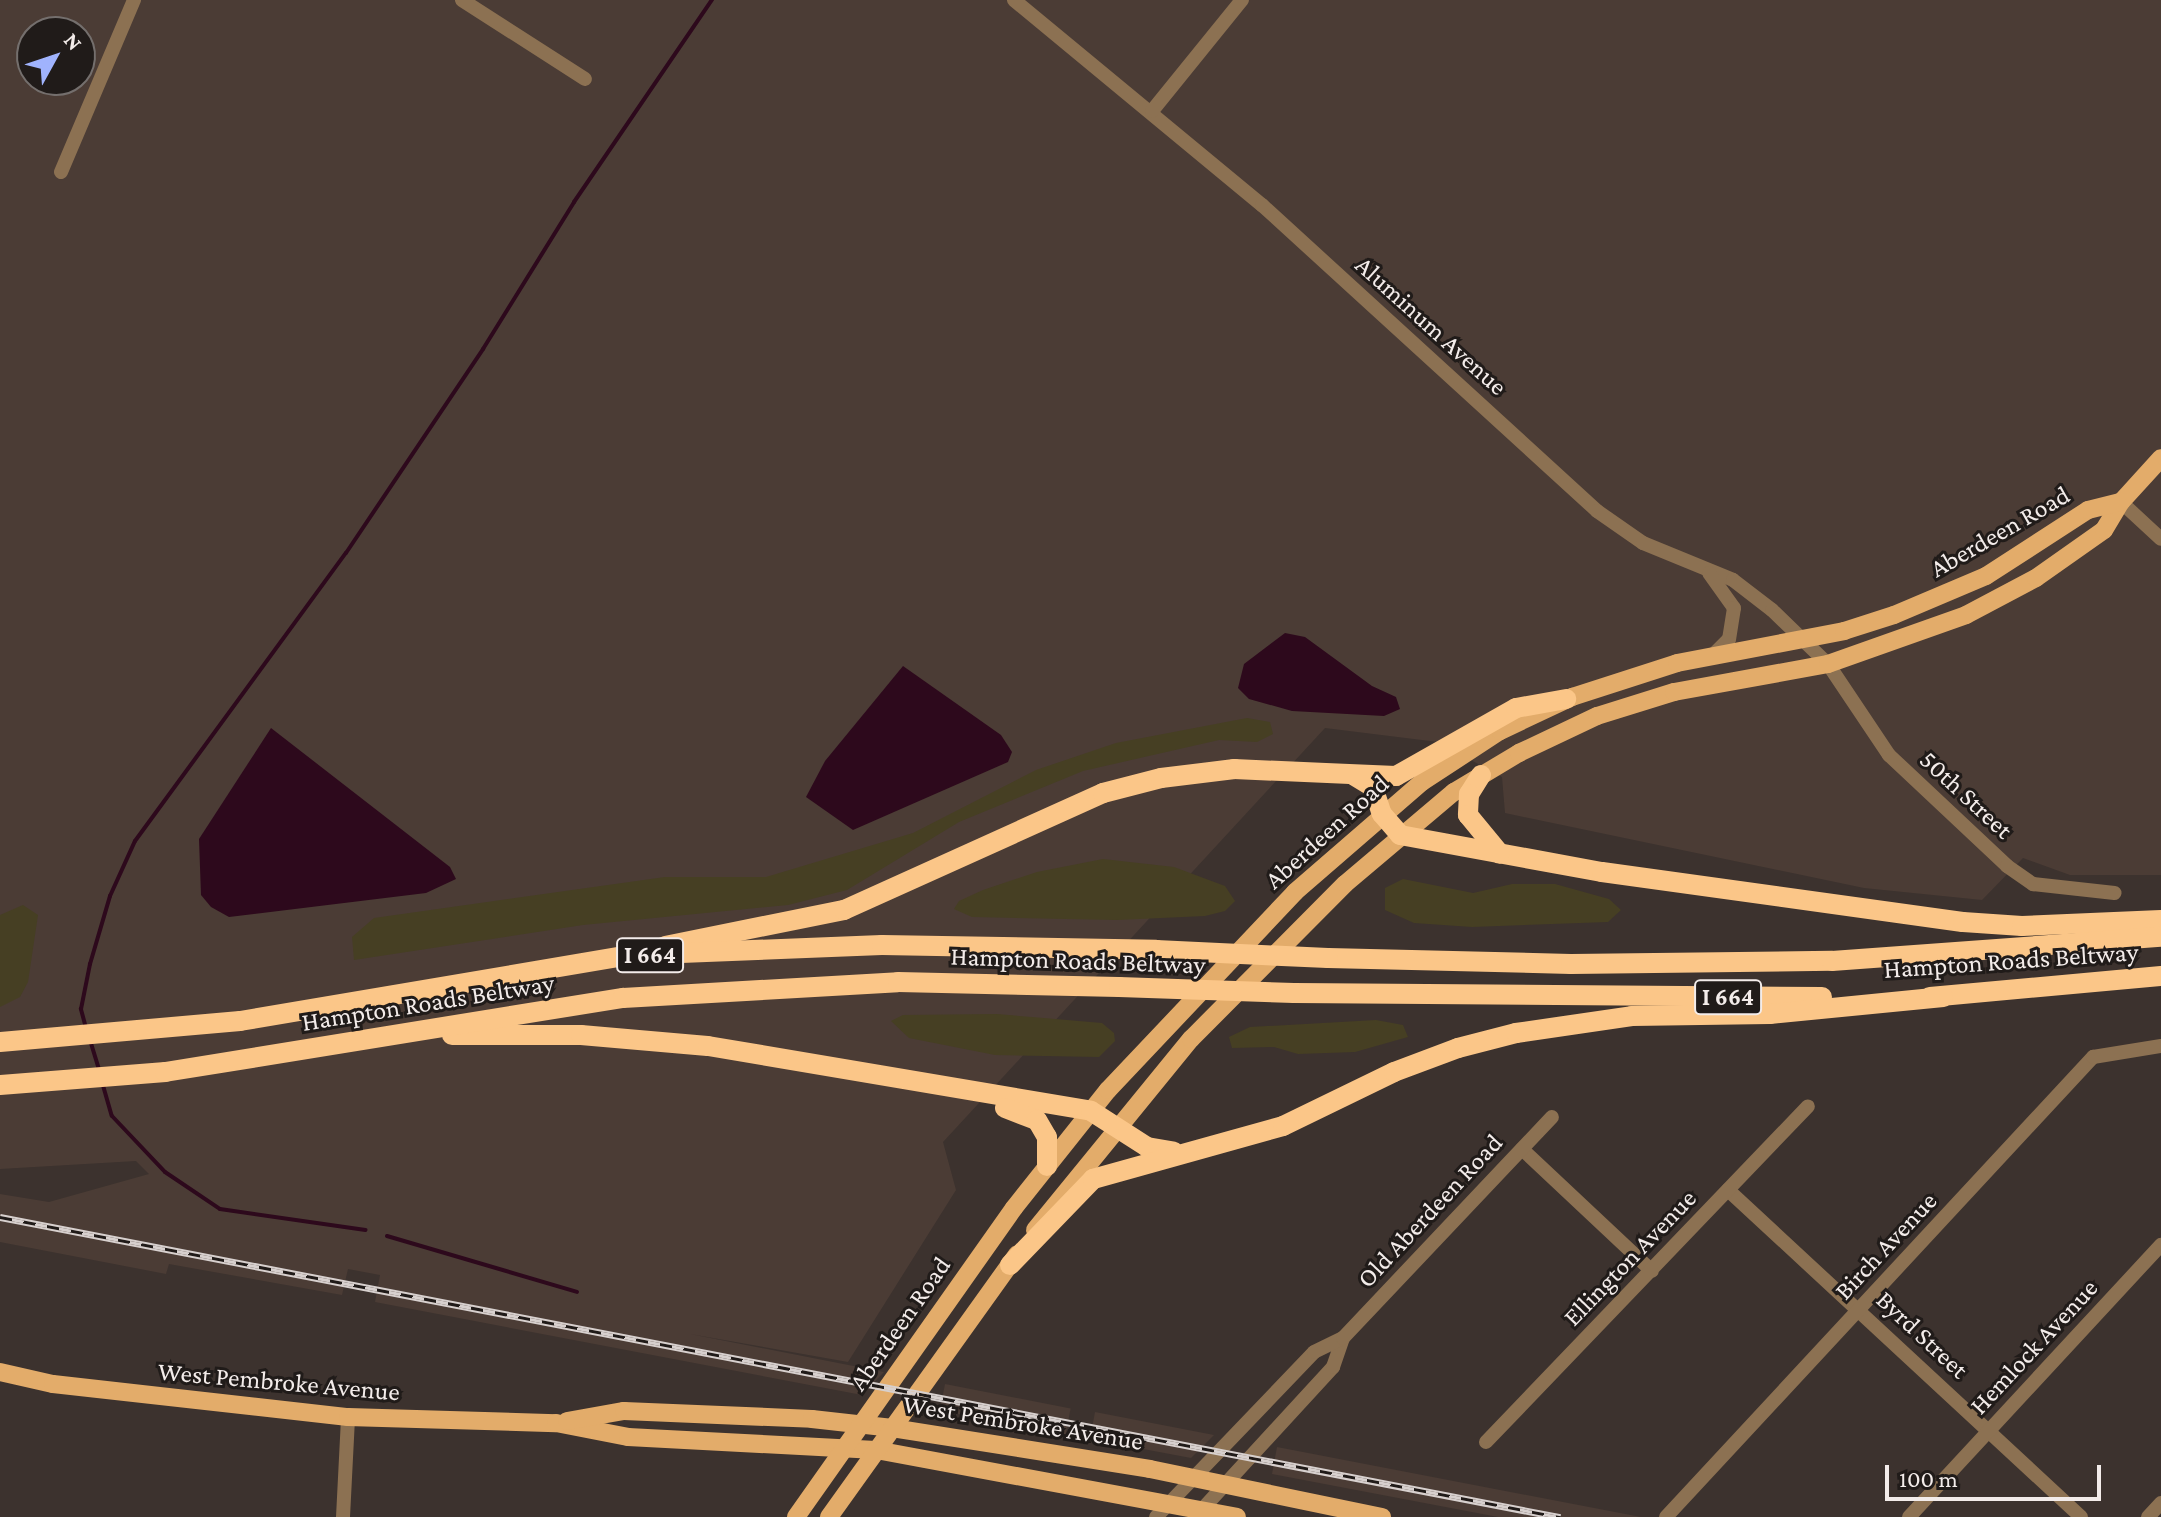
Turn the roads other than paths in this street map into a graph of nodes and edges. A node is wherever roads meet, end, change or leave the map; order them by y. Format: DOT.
graph roads {
  1 [pos="134,0"];
  2 [pos="462,0"];
  3 [pos="1014,0"];
  4 [pos="1242,0"];
  5 [pos="585,79"];
  6 [pos="1152,111"];
  7 [pos="61,172"];
  8 [pos="2161,458"];
  9 [pos="2121,502"];
  10 [pos="2161,539"];
  11 [pos="1703,567"];
  12 [pos="1803,639"];
  13 [pos="1712,656"];
  14 [pos="1828,664"];
  15 [pos="1566,699"];
  16 [pos="1349,774"];
  17 [pos="1481,775"];
  18 [pos="1382,814"];
  19 [pos="1400,835"];
  20 [pos="1500,854"];
  21 [pos="2115,893"];
  22 [pos="2161,920"];
  23 [pos="2161,937"];
  24 [pos="630,955"];
  25 [pos="2161,976"];
  26 [pos="1943,997"];
  27 [pos="400,1034"];
  28 [pos="8,1042"];
  29 [pos="2161,1046"];
  30 [pos="861,1074"];
  31 [pos="0,1085"];
  32 [pos="1808,1106"];
  33 [pos="1091,1111"];
  34 [pos="1552,1117"];
  35 [pos="1114,1126"];
  36 [pos="1522,1149"];
  37 [pos="1185,1152"];
  38 [pos="1047,1166"];
  39 [pos="1728,1190"];
  40 [pos="2161,1245"];
  41 [pos="1010,1265"];
  42 [pos="1652,1271"];
  43 [pos="1860,1310"];
  44 [pos="1343,1338"];
  45 [pos="0,1372"];
  46 [pos="348,1417"];
  47 [pos="556,1423"];
  48 [pos="860,1425"];
  49 [pos="892,1428"];
  50 [pos="1990,1431"];
  51 [pos="1486,1442"];
  52 [pos="845,1447"];
  53 [pos="876,1450"];
  54 [pos="1196,1478"];
  55 [pos="1226,1484"];
  56 [pos="2161,1503"];
  57 [pos="1170,1504"];
  58 [pos="1198,1514"];
  59 [pos="343,1517"];
  60 [pos="796,1517"];
  61 [pos="829,1517"];
  62 [pos="1156,1517"];
  63 [pos="1237,1517"];
  64 [pos="1382,1517"];
  65 [pos="1666,1517"];
  66 [pos="1909,1517"];
  67 [pos="2081,1517"];
  68 [pos="2148,1517"];
  1 -- 7 [label="street"];
  2 -- 5 [label="street"];
  3 -- 6 [label="street, Aluminum Avenue"];
  4 -- 6 [label="street"];
  6 -- 11 [label="street, Aluminum Avenue"];
  8 -- 9 [label="main road, Aberdeen Road"];
  9 -- 10 [label="street"];
  9 -- 12 [label="main road, Aberdeen Road"];
  9 -- 14 [label="main road, Aberdeen Road"];
  11 -- 12 [label="street, Aluminum Avenue"];
  11 -- 13 [label="street"];
  12 -- 13 [label="main road, Aberdeen Road"];
  12 -- 14 [label="street, Aluminum Avenue"];
  13 -- 15 [label="main road, Aberdeen Road"];
  14 -- 17 [label="main road, Aberdeen Road"];
  14 -- 21 [label="street, 50th Street"];
  15 -- 16 [label="highway"];
  15 -- 18 [label="main road, Aberdeen Road"];
  16 -- 18 [label="highway"];
  16 -- 24 [label="highway"];
  17 -- 19 [label="main road, Aberdeen Road"];
  17 -- 20 [label="highway"];
  18 -- 19 [label="highway"];
  18 -- 33 [label="main road, Aberdeen Road"];
  19 -- 20 [label="highway"];
  19 -- 35 [label="main road, Aberdeen Road"];
  20 -- 22 [label="highway"];
  23 -- 24 [label="highway, Hampton Roads Beltway / I 664, bridge"];
  24 -- 28 [label="highway, Hampton Roads Beltway / I 664"];
  25 -- 26 [label="highway, Hampton Roads Beltway / I 664"];
  26 -- 27 [label="highway, Hampton Roads Beltway / I 664, bridge"];
  26 -- 37 [label="highway"];
  27 -- 30 [label="highway"];
  27 -- 31 [label="highway, Hampton Roads Beltway / I 664"];
  29 -- 43 [label="street, Birch Avenue"];
  30 -- 33 [label="highway"];
  30 -- 38 [label="highway"];
  32 -- 39 [label="street, Ellington Avenue"];
  33 -- 35 [label="highway"];
  33 -- 38 [label="main road, Aberdeen Road"];
  34 -- 36 [label="street, Old Aberdeen Road"];
  35 -- 37 [label="highway"];
  35 -- 41 [label="main road, Aberdeen Road"];
  36 -- 42 [label="street"];
  36 -- 44 [label="street, Old Aberdeen Road"];
  37 -- 41 [label="highway"];
  38 -- 48 [label="main road, Aberdeen Road"];
  39 -- 42 [label="street, Ellington Avenue"];
  39 -- 43 [label="street, Byrd Street"];
  40 -- 50 [label="street, Hemlock Avenue"];
  41 -- 49 [label="main road, Aberdeen Road"];
  42 -- 51 [label="street, Ellington Avenue"];
  43 -- 50 [label="street, Byrd Street"];
  43 -- 65 [label="street, Birch Avenue"];
  44 -- 54 [label="street, Old Aberdeen Road"];
  44 -- 55 [label="street, Old Aberdeen Road"];
  45 -- 46 [label="main road, West Pembroke Avenue"];
  46 -- 47 [label="main road, West Pembroke Avenue"];
  46 -- 59 [label="street"];
  47 -- 48 [label="main road, West Pembroke Avenue"];
  47 -- 52 [label="main road, West Pembroke Avenue"];
  48 -- 49 [label="main road, West Pembroke Avenue"];
  48 -- 52 [label="main road, Aberdeen Road"];
  49 -- 53 [label="main road, Aberdeen Road"];
  49 -- 54 [label="main road, West Pembroke Avenue"];
  50 -- 66 [label="street, Hemlock Avenue"];
  50 -- 67 [label="street, Byrd Street"];
  52 -- 53 [label="main road, West Pembroke Avenue"];
  52 -- 60 [label="main road, Aberdeen Road"];
  53 -- 57 [label="main road, West Pembroke Avenue"];
  53 -- 61 [label="main road, Aberdeen Road"];
  54 -- 55 [label="main road, West Pembroke Avenue"];
  54 -- 57 [label="street, Old Aberdeen Road"];
  55 -- 58 [label="street, Old Aberdeen Road"];
  55 -- 64 [label="main road, West Pembroke Avenue"];
  56 -- 68 [label="street"];
  57 -- 58 [label="main road, West Pembroke Avenue"];
  57 -- 62 [label="street, Old Aberdeen Road"];
  58 -- 63 [label="main road, West Pembroke Avenue"];
}
